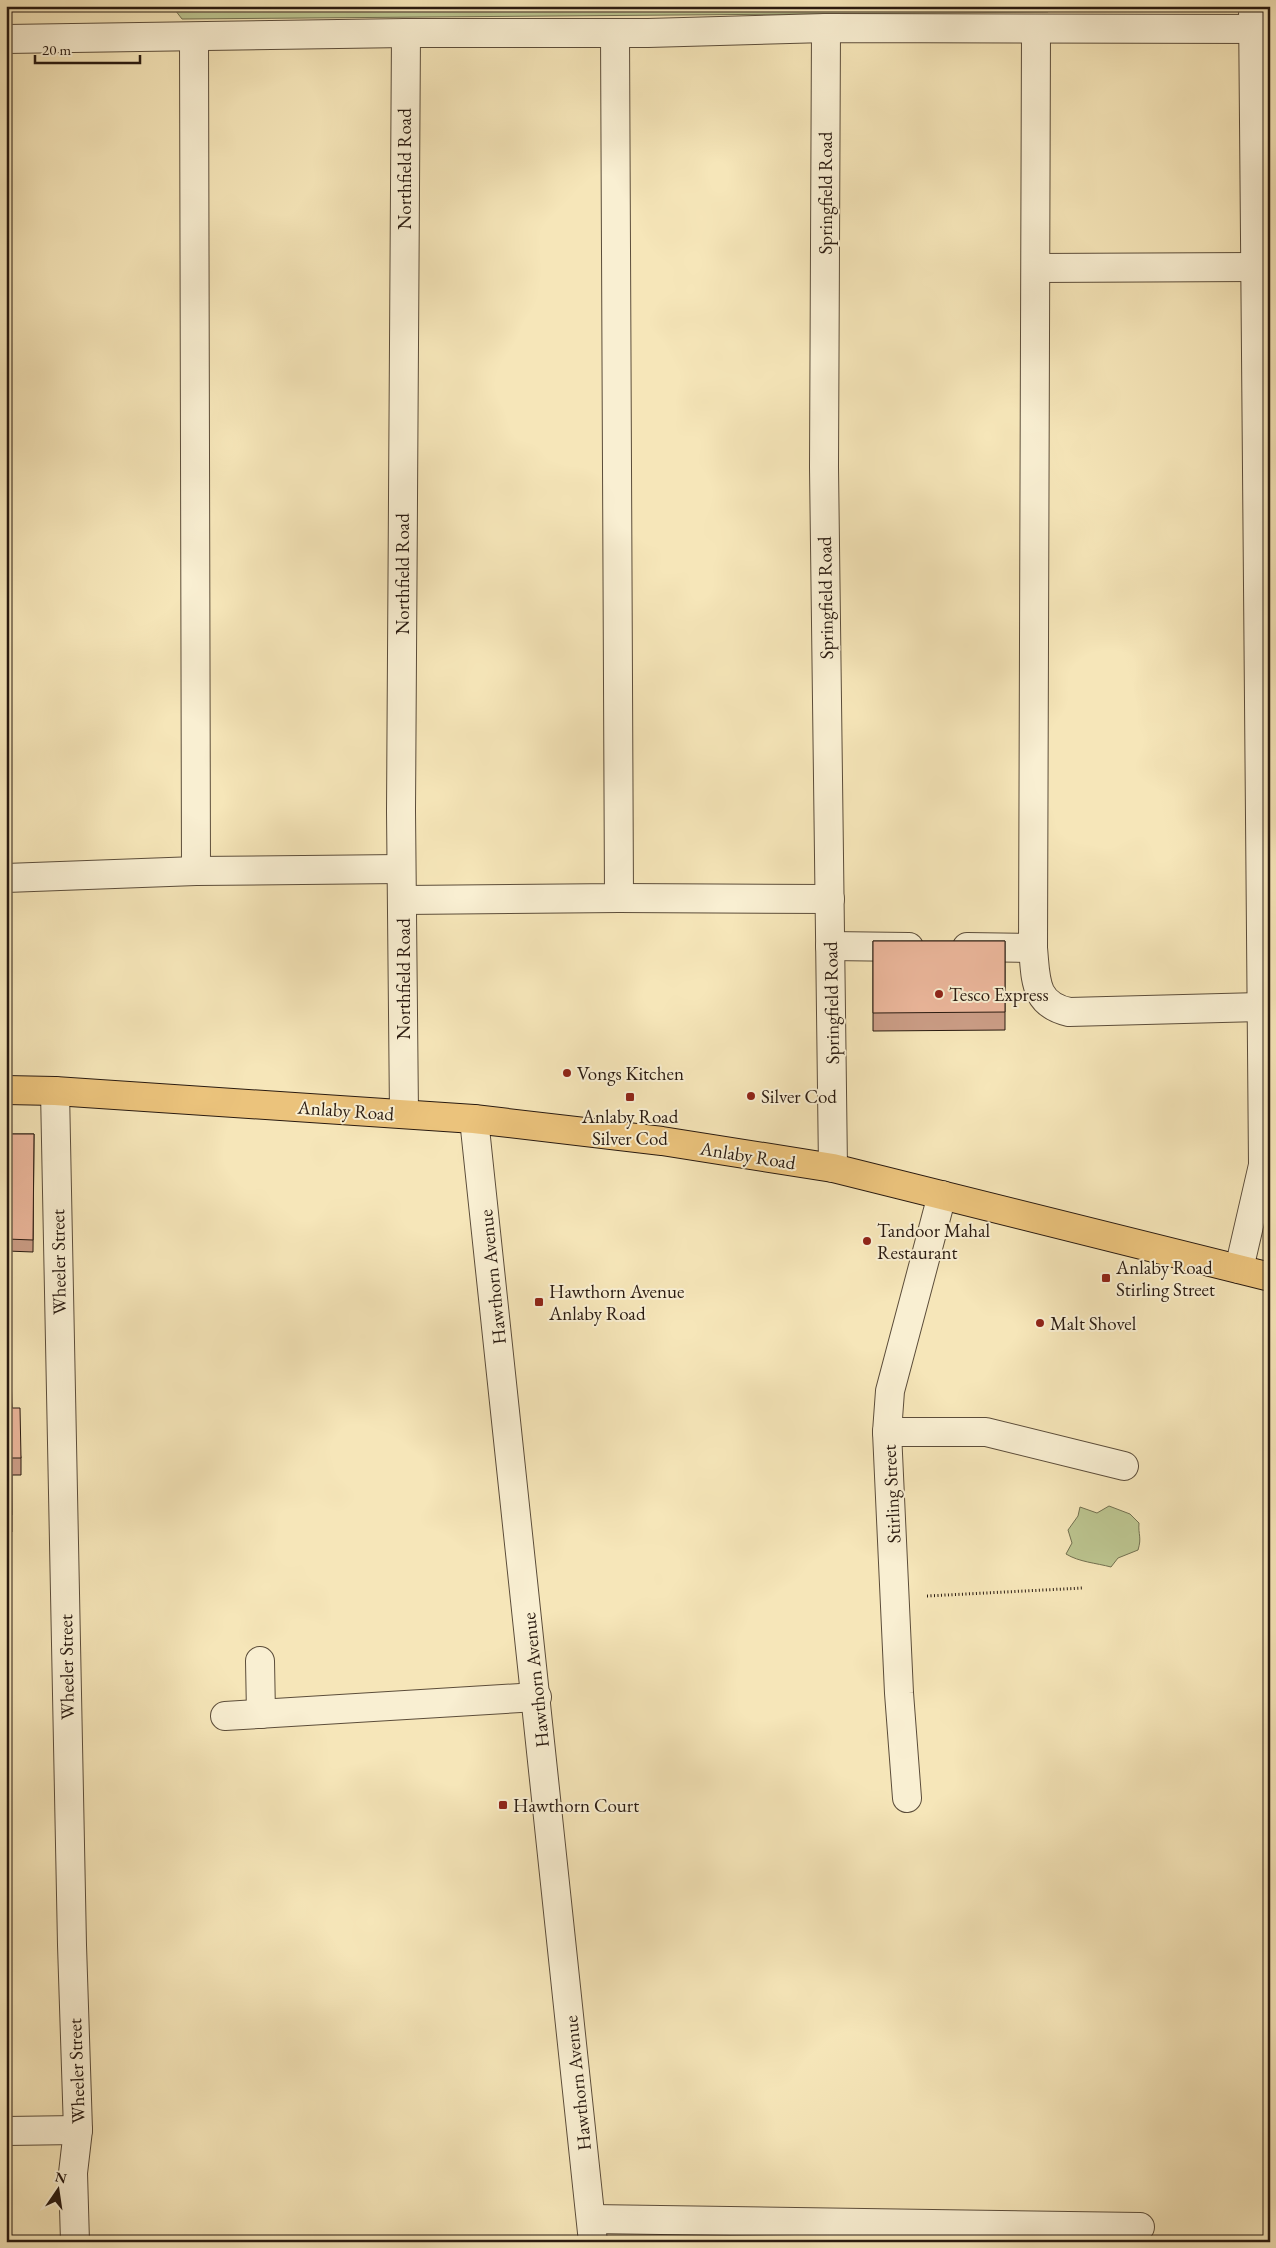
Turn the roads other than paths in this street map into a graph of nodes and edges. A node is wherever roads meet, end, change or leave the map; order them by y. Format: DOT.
graph roads {
  1 [pos="1259,22"];
  2 [pos="826,28"];
  3 [pos="1036,30"];
  4 [pos="406,33"];
  5 [pos="615,33"];
  6 [pos="194,37"];
  7 [pos="6,39"];
  8 [pos="1255,267"];
  9 [pos="1036,268"];
  10 [pos="401,869"];
  11 [pos="196,871"];
  12 [pos="6,878"];
  13 [pos="619,898"];
  14 [pos="830,899"];
  15 [pos="403,900"];
  16 [pos="1265,916"];
  17 [pos="830,946"];
  18 [pos="1033,948"];
  19 [pos="1260,1007"];
  20 [pos="6,1090"];
  21 [pos="55,1091"];
  22 [pos="404,1114"];
  23 [pos="474,1119"];
  24 [pos="833,1168"];
  25 [pos="942,1195"];
  26 [pos="1238,1268"];
  27 [pos="1270,1277"];
  28 [pos="887,1432"];
  29 [pos="1124,1466"];
  30 [pos="260,1662"];
  31 [pos="537,1697"];
  32 [pos="261,1714"];
  33 [pos="226,1716"];
  34 [pos="907,1798"];
  35 [pos="78,2130"];
  36 [pos="6,2131"];
  37 [pos="1140,2227"];
  38 [pos="593,2230"];
  39 [pos="75,2242"];
  1 -- 3 [label="street"];
  1 -- 8 [label="street"];
  2 -- 3 [label="street"];
  2 -- 5 [label="street"];
  2 -- 14 [label="street, Springfield Road"];
  3 -- 9 [label="street"];
  4 -- 5 [label="street"];
  4 -- 6 [label="street"];
  4 -- 10 [label="street, Northfield Road"];
  5 -- 13 [label="street"];
  6 -- 7 [label="street"];
  6 -- 11 [label="street"];
  8 -- 9 [label="street"];
  8 -- 16 [label="street"];
  9 -- 18 [label="street"];
  10 -- 11 [label="street"];
  10 -- 15 [label="street, Northfield Road"];
  11 -- 12 [label="street"];
  13 -- 14 [label="street"];
  13 -- 15 [label="street"];
  14 -- 17 [label="street, Springfield Road"];
  15 -- 22 [label="street, Northfield Road"];
  16 -- 19 [label="street"];
  17 -- 18 [label="street"];
  17 -- 24 [label="street, Springfield Road"];
  18 -- 19 [label="street"];
  19 -- 26 [label="street"];
  20 -- 21 [label="main road, Anlaby Road"];
  21 -- 22 [label="main road, Anlaby Road"];
  21 -- 35 [label="street, Wheeler Street"];
  22 -- 23 [label="main road, Anlaby Road"];
  23 -- 24 [label="main road, Anlaby Road"];
  23 -- 31 [label="street, Hawthorn Avenue"];
  24 -- 25 [label="main road, Anlaby Road"];
  25 -- 26 [label="main road, Anlaby Road"];
  25 -- 28 [label="street, Stirling Street"];
  26 -- 27 [label="main road, Anlaby Road"];
  28 -- 29 [label="street"];
  28 -- 34 [label="street, Stirling Street"];
  30 -- 32 [label="street"];
  31 -- 32 [label="street"];
  31 -- 38 [label="street, Hawthorn Avenue"];
  32 -- 33 [label="street"];
  35 -- 36 [label="street"];
  35 -- 39 [label="street, Wheeler Street"];
  37 -- 38 [label="street"];
}
